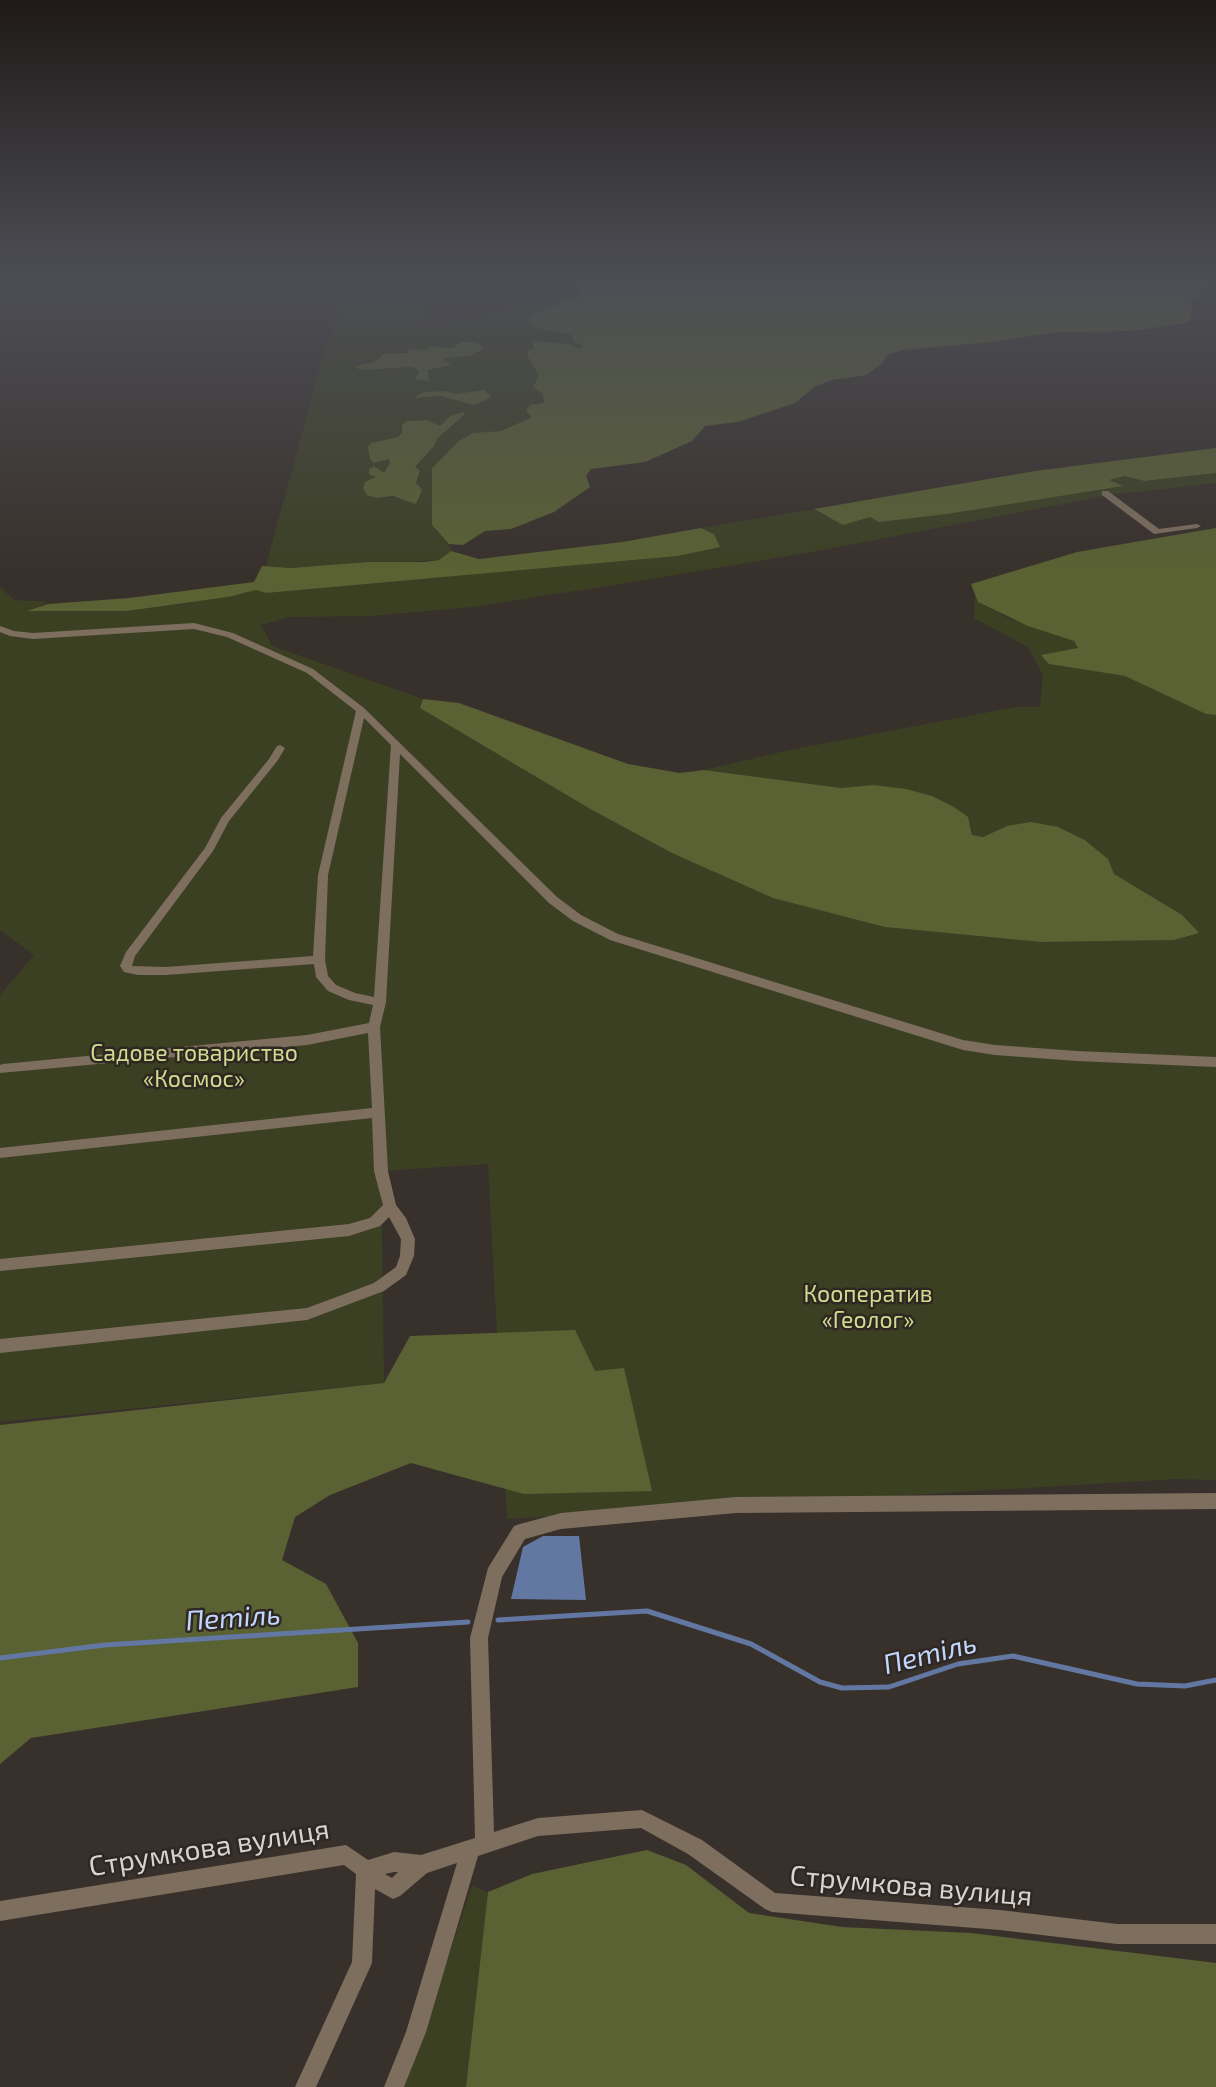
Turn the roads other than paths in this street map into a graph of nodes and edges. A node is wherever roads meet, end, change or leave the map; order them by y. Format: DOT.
graph roads {
  1 [pos="1105,493"];
  2 [pos="1197,526"];
  3 [pos="0,629"];
  4 [pos="361,710"];
  5 [pos="396,743"];
  6 [pos="279,748"];
  7 [pos="319,960"];
  8 [pos="380,1002"];
  9 [pos="374,1027"];
  10 [pos="1216,1062"];
  11 [pos="3,1069"];
  12 [pos="377,1112"];
  13 [pos="0,1153"];
  14 [pos="390,1208"];
  15 [pos="0,1265"];
  16 [pos="0,1346"];
  17 [pos="1216,1501"];
  18 [pos="478,1846"];
  19 [pos="421,1865"];
  20 [pos="366,1872"];
  21 [pos="0,1911"];
  22 [pos="1216,1934"];
  23 [pos="305,2087"];
  24 [pos="394,2087"];
  1 -- 2 [label="street"];
  3 -- 4 [label="street"];
  4 -- 5 [label="street"];
  4 -- 7 [label="street"];
  5 -- 8 [label="street"];
  5 -- 10 [label="street"];
  6 -- 7 [label="street"];
  7 -- 8 [label="street"];
  8 -- 9 [label="street"];
  9 -- 11 [label="street"];
  9 -- 12 [label="street"];
  12 -- 13 [label="street"];
  12 -- 14 [label="street"];
  14 -- 15 [label="street"];
  14 -- 16 [label="street"];
  17 -- 18 [label="street"];
  18 -- 19 [label="street, Струмкова вулиця"];
  18 -- 22 [label="street, Струмкова вулиця"];
  18 -- 24 [label="street"];
  19 -- 20 [label="street, Струмкова вулиця"];
  20 -- 21 [label="street, Струмкова вулиця"];
  20 -- 23 [label="street"];
}
